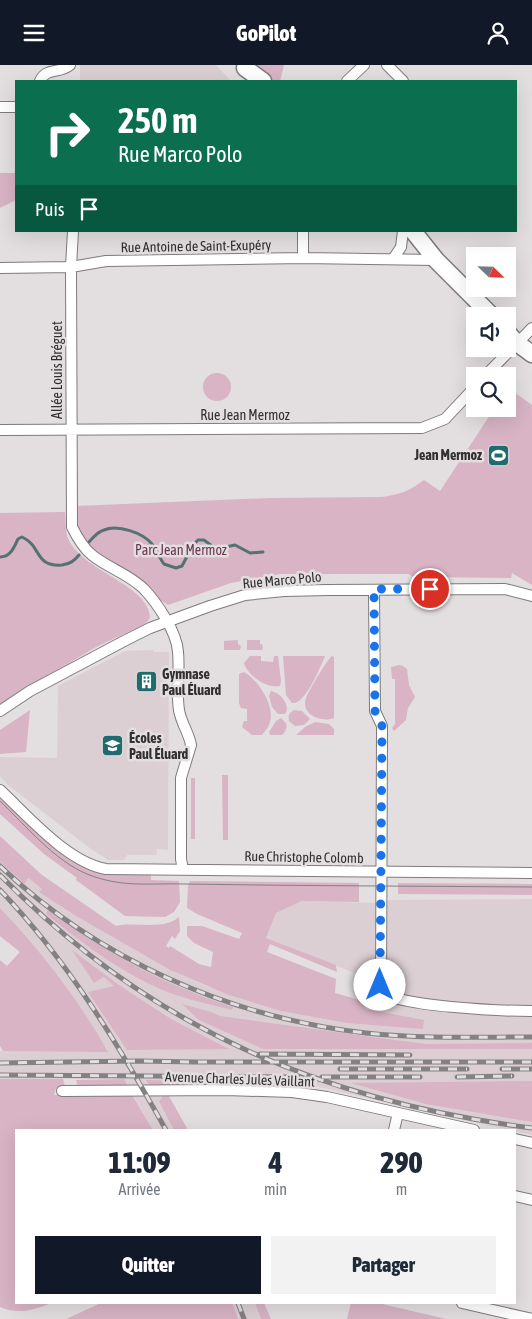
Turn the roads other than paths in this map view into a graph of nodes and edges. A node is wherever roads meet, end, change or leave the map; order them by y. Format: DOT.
graph roads {
  1 [pos="70,65"];
  2 [pos="364,65"];
  3 [pos="387,65"];
  4 [pos="244,67"];
  5 [pos="40,80"];
  6 [pos="255,80"];
  7 [pos="263,80"];
  8 [pos="349,80"];
  9 [pos="402,80"];
  10 [pos="0,107"];
  11 [pos="15,107"];
  12 [pos="73,232"];
  13 [pos="303,232"];
  14 [pos="404,232"];
  15 [pos="405,232"];
  16 [pos="414,232"];
  17 [pos="303,259"];
  18 [pos="393,259"];
  19 [pos="436,260"];
  20 [pos="71,267"];
  21 [pos="0,268"];
  22 [pos="483,307"];
  23 [pos="532,328"];
  24 [pos="516,336"];
  25 [pos="516,341"];
  26 [pos="516,344"];
  27 [pos="532,354"];
  28 [pos="532,368"];
  29 [pos="466,397"];
  30 [pos="71,429"];
  31 [pos="0,430"];
  32 [pos="374,589"];
  33 [pos="532,596"];
  34 [pos="168,622"];
  35 [pos="0,711"];
  36 [pos="0,789"];
  37 [pos="183,870"];
  38 [pos="382,872"];
  39 [pos="532,873"];
  40 [pos="532,1011"];
  41 [pos="62,1091"];
  42 [pos="398,1113"];
  43 [pos="394,1129"];
  44 [pos="470,1129"];
  45 [pos="516,1139"];
  46 [pos="532,1143"];
  47 [pos="516,1196"];
  48 [pos="532,1200"];
  49 [pos="466,1304"];
  50 [pos="532,1319"];
  1 -- 5 [label="street"];
  2 -- 8 [label="street"];
  3 -- 9 [label="street"];
  4 -- 6 [label="main road"];
  4 -- 7 [label="main road"];
  10 -- 11 [label="street"];
  12 -- 20 [label="street, Allée Louis Bréguet"];
  13 -- 17 [label="street"];
  14 -- 18 [label="street"];
  15 -- 19 [label="main road"];
  16 -- 19 [label="main road"];
  17 -- 18 [label="street, Rue Antoine de Saint-Exupéry"];
  17 -- 20 [label="street, Rue Antoine de Saint-Exupéry"];
  18 -- 19 [label="street, Rue Antoine de Saint-Exupéry"];
  19 -- 22 [label="main road"];
  20 -- 21 [label="street, Rue Antoine de Saint-Exupéry"];
  20 -- 30 [label="street, Allée Louis Bréguet"];
  23 -- 24 [label="street"];
  25 -- 27 [label="main road"];
  26 -- 28 [label="main road"];
  29 -- 30 [label="street, Rue Jean Mermoz"];
  30 -- 31 [label="street, Rue Jean Mermoz"];
  30 -- 34 [label="street, Allée Louis Bréguet"];
  32 -- 33 [label="street, Rue Marco Polo"];
  32 -- 34 [label="street, Rue Marco Polo"];
  32 -- 38 [label="street"];
  34 -- 35 [label="street, Rue Marco Polo"];
  34 -- 37 [label="street, Allée Louis Bréguet"];
  36 -- 37 [label="street, Rue Christophe Colomb"];
  37 -- 38 [label="street, Rue Christophe Colomb"];
  38 -- 39 [label="street, Rue Christophe Colomb"];
  38 -- 40 [label="street"];
  41 -- 42 [label="street, Avenue Charles Jules Vaillant"];
  42 -- 43 [label="street"];
  42 -- 44 [label="street, Avenue Charles Jules Vaillant"];
  45 -- 46 [label="street"];
  47 -- 48 [label="street"];
  49 -- 50 [label="street"];
}
